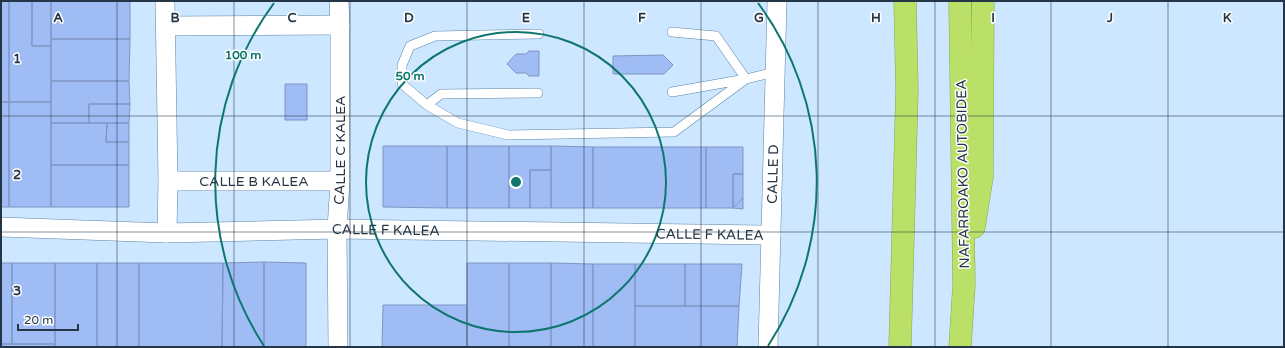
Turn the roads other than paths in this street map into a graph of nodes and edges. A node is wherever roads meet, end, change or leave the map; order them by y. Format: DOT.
graph roads {
  1 [pos="164,1"];
  2 [pos="339,1"];
  3 [pos="777,1"];
  4 [pos="905,1"];
  5 [pos="960,1"];
  6 [pos="983,1"];
  7 [pos="340,25"];
  8 [pos="166,26"];
  9 [pos="672,32"];
  10 [pos="539,34"];
  11 [pos="775,72"];
  12 [pos="746,79"];
  13 [pos="672,92"];
  14 [pos="538,94"];
  15 [pos="427,105"];
  16 [pos="168,181"];
  17 [pos="340,181"];
  18 [pos="1,227"];
  19 [pos="337,229"];
  20 [pos="167,233"];
  21 [pos="772,235"];
  22 [pos="964,285"];
  23 [pos="338,347"];
  24 [pos="768,347"];
  25 [pos="900,347"];
  26 [pos="960,347"];
  1 -- 8 [label="street"];
  2 -- 7 [label="street, CALLE C KALEA"];
  3 -- 11 [label="street, CALLE D"];
  4 -- 25 [label="highway"];
  5 -- 22 [label="highway, NAFARROAKO AUTOBIDEA"];
  6 -- 22 [label="highway"];
  7 -- 8 [label="street"];
  7 -- 17 [label="street, CALLE C KALEA"];
  8 -- 16 [label="street"];
  9 -- 12 [label="lane"];
  10 -- 15 [label="lane"];
  11 -- 12 [label="lane"];
  11 -- 21 [label="street, CALLE D"];
  12 -- 13 [label="lane"];
  12 -- 15 [label="lane"];
  14 -- 15 [label="lane"];
  16 -- 17 [label="street, CALLE B KALEA"];
  16 -- 20 [label="street"];
  17 -- 19 [label="street, CALLE C KALEA"];
  18 -- 20 [label="street, CALLE F KALEA"];
  19 -- 20 [label="street, CALLE F KALEA"];
  19 -- 21 [label="street, CALLE F KALEA"];
  19 -- 23 [label="street, CALLE C KALEA"];
  21 -- 24 [label="street, CALLE D"];
  22 -- 26 [label="highway, NAFARROAKO AUTOBIDEA"];
}
